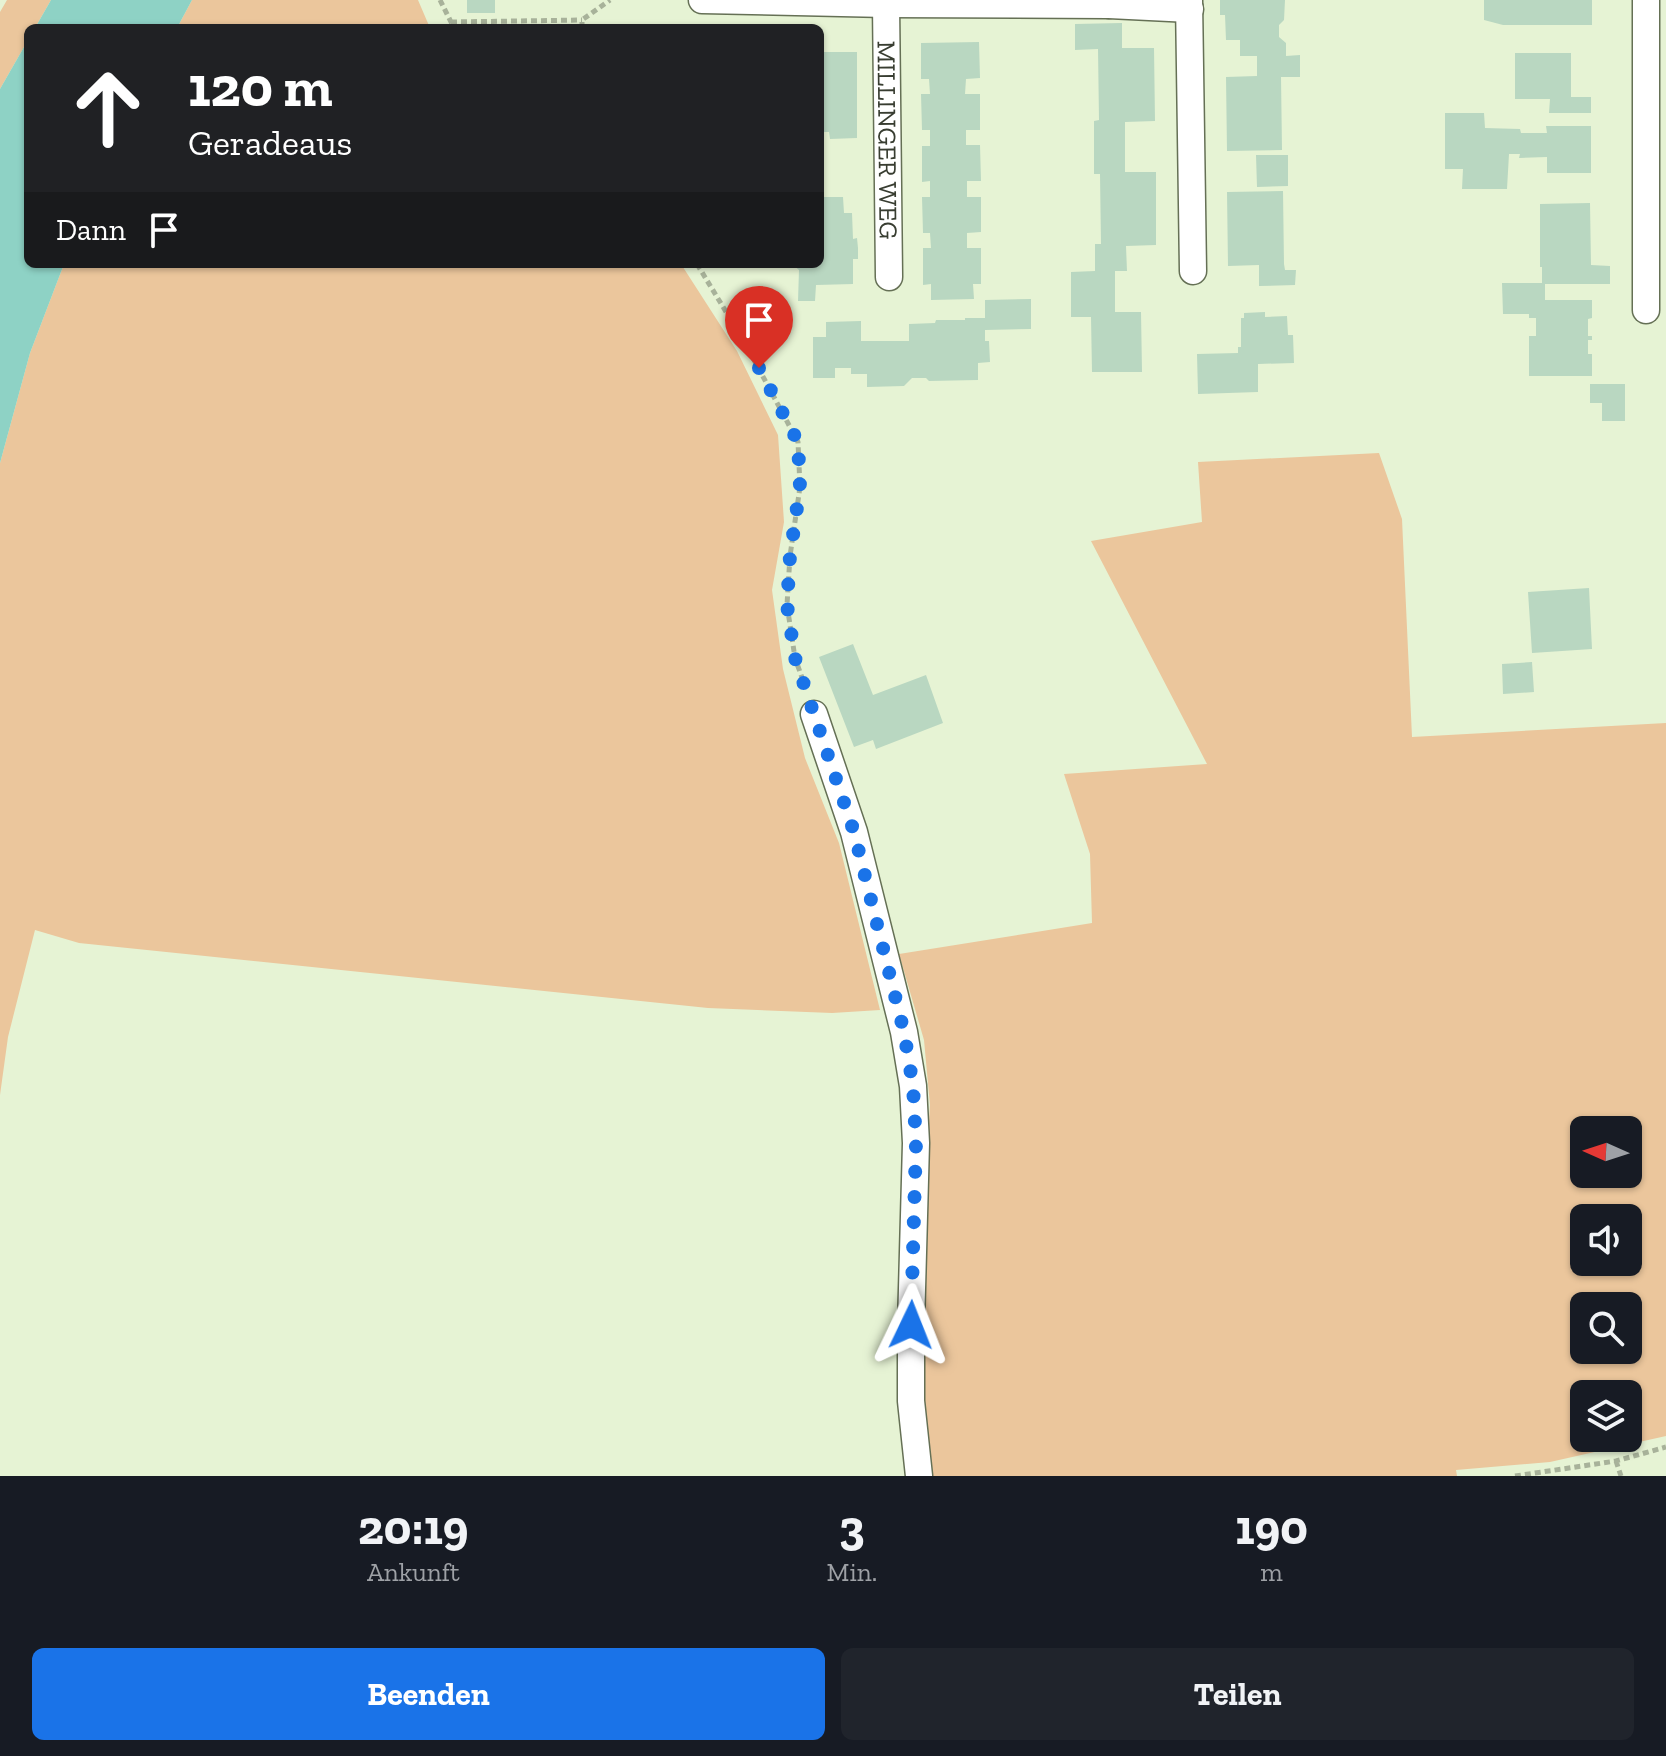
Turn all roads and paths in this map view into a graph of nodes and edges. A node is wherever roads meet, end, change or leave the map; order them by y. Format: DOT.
graph roads {
  1 [pos="440,0"];
  2 [pos="610,0"];
  3 [pos="702,0"];
  4 [pos="1646,0"];
  5 [pos="1110,2"];
  6 [pos="886,4"];
  7 [pos="1190,4"];
  8 [pos="582,20"];
  9 [pos="452,24"];
  10 [pos="479,24"];
  11 [pos="582,24"];
  12 [pos="1656,163"];
  13 [pos="699,268"];
  14 [pos="1193,271"];
  15 [pos="889,277"];
  16 [pos="1646,310"];
  17 [pos="814,714"];
  18 [pos="1666,1447"];
  19 [pos="1616,1461"];
  20 [pos="919,1476"];
  21 [pos="1515,1476"];
  22 [pos="1621,1476"];
  1 -- 9 [label="path"];
  2 -- 8 [label="path"];
  3 -- 6 [label="street, MILLINGER WEG"];
  4 -- 12 [label="street"];
  5 -- 6 [label="street, MILLINGER WEG"];
  5 -- 7 [label="street, MILLINGER WEG"];
  6 -- 15 [label="street, MILLINGER WEG"];
  7 -- 14 [label="street, MILLINGER WEG"];
  8 -- 10 [label="path"];
  8 -- 11 [label="path"];
  12 -- 16 [label="street"];
  13 -- 17 [label="path"];
  17 -- 20 [label="street"];
  18 -- 19 [label="path"];
  19 -- 21 [label="path"];
  19 -- 22 [label="path"];
}
